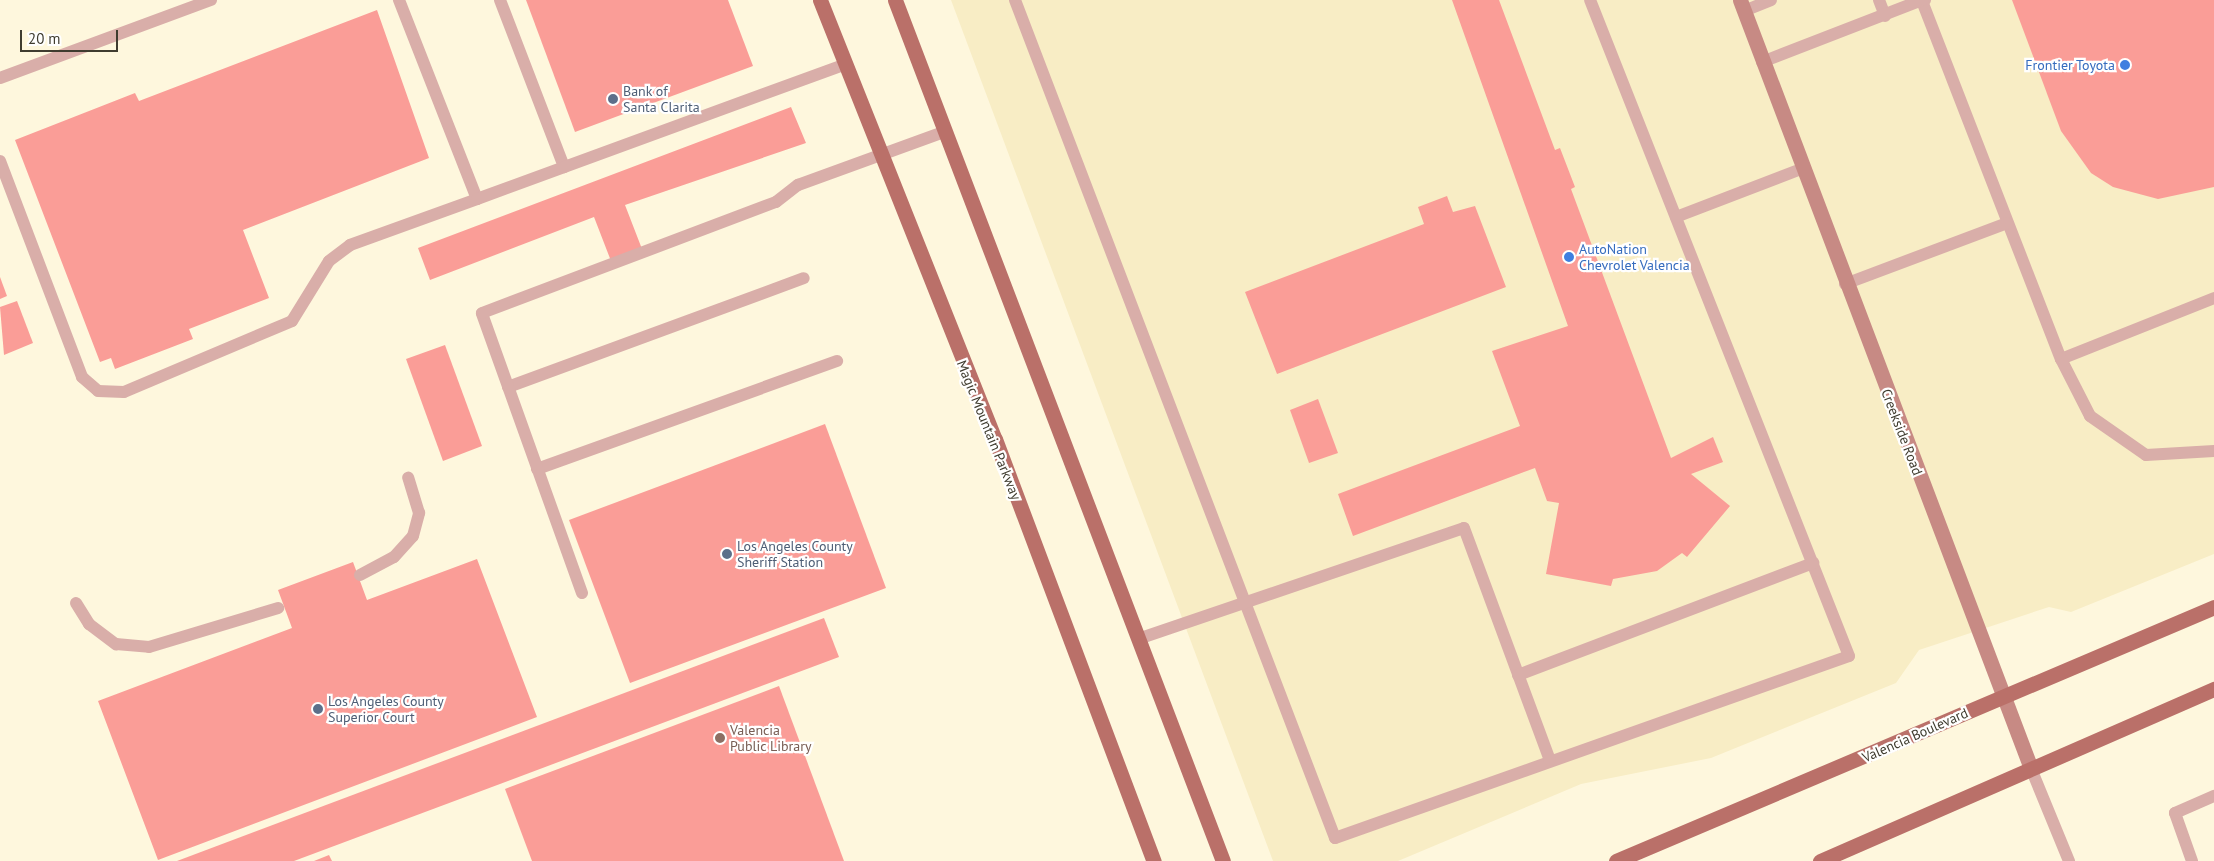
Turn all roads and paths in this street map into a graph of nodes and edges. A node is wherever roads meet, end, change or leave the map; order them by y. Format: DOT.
graph roads {
  1 [pos="211,0"];
  2 [pos="399,0"];
  3 [pos="500,0"];
  4 [pos="820,0"];
  5 [pos="895,0"];
  6 [pos="1015,0"];
  7 [pos="1590,0"];
  8 [pos="1771,0"];
  9 [pos="1879,0"];
  10 [pos="1923,0"];
  11 [pos="1742,5"];
  12 [pos="1885,16"];
  13 [pos="1762,62"];
  14 [pos="845,64"];
  15 [pos="0,78"];
  16 [pos="944,132"];
  17 [pos="881,155"];
  18 [pos="0,161"];
  19 [pos="564,167"];
  20 [pos="1801,168"];
  21 [pos="477,199"];
  22 [pos="1676,217"];
  23 [pos="2007,223"];
  24 [pos="804,278"];
  25 [pos="1845,284"];
  26 [pos="2214,298"];
  27 [pos="2061,359"];
  28 [pos="837,361"];
  29 [pos="508,387"];
  30 [pos="2214,451"];
  31 [pos="537,469"];
  32 [pos="408,478"];
  33 [pos="1813,564"];
  34 [pos="360,575"];
  35 [pos="582,593"];
  36 [pos="1242,602"];
  37 [pos="76,603"];
  38 [pos="278,608"];
  39 [pos="2214,608"];
  40 [pos="1138,639"];
  41 [pos="1518,675"];
  42 [pos="2214,689"];
  43 [pos="2003,696"];
  44 [pos="1550,760"];
  45 [pos="2030,766"];
  46 [pos="2214,796"];
  47 [pos="1154,861"];
  48 [pos="1223,861"];
  49 [pos="1616,861"];
  50 [pos="1820,861"];
  51 [pos="2069,861"];
  52 [pos="2192,861"];
  1 -- 15 [label="lane"];
  2 -- 21 [label="lane"];
  3 -- 19 [label="lane"];
  4 -- 14 [label="main road, Magic Mountain Parkway"];
  5 -- 16 [label="main road"];
  6 -- 36 [label="lane"];
  7 -- 22 [label="lane"];
  8 -- 11 [label="lane"];
  9 -- 12 [label="lane"];
  10 -- 12 [label="lane"];
  10 -- 23 [label="lane"];
  11 -- 13 [label="street, Creekside Road"];
  12 -- 13 [label="lane"];
  13 -- 20 [label="street, Creekside Road"];
  14 -- 17 [label="main road, Magic Mountain Parkway"];
  14 -- 19 [label="lane"];
  16 -- 17 [label="lane"];
  16 -- 40 [label="main road"];
  17 -- 29 [label="lane"];
  17 -- 47 [label="main road, Magic Mountain Parkway"];
  18 -- 21 [label="lane"];
  19 -- 21 [label="lane"];
  20 -- 22 [label="lane"];
  20 -- 25 [label="street, Creekside Road"];
  22 -- 33 [label="lane"];
  23 -- 25 [label="lane"];
  23 -- 27 [label="lane"];
  24 -- 29 [label="lane"];
  25 -- 43 [label="street, Creekside Road"];
  26 -- 27 [label="lane"];
  27 -- 30 [label="lane"];
  28 -- 31 [label="lane"];
  29 -- 31 [label="lane"];
  31 -- 35 [label="lane"];
  32 -- 34 [label="lane"];
  33 -- 41 [label="lane"];
  33 -- 44 [label="lane"];
  36 -- 40 [label="lane"];
  36 -- 41 [label="lane"];
  36 -- 44 [label="lane"];
  37 -- 38 [label="lane"];
  39 -- 43 [label="main road, Valencia Boulevard"];
  40 -- 48 [label="main road"];
  41 -- 44 [label="lane"];
  42 -- 45 [label="main road"];
  43 -- 45 [label="street, Creekside Road"];
  43 -- 49 [label="main road, Valencia Boulevard"];
  45 -- 50 [label="main road"];
  45 -- 51 [label="lane, Creekside Road"];
  46 -- 52 [label="lane"];
}
